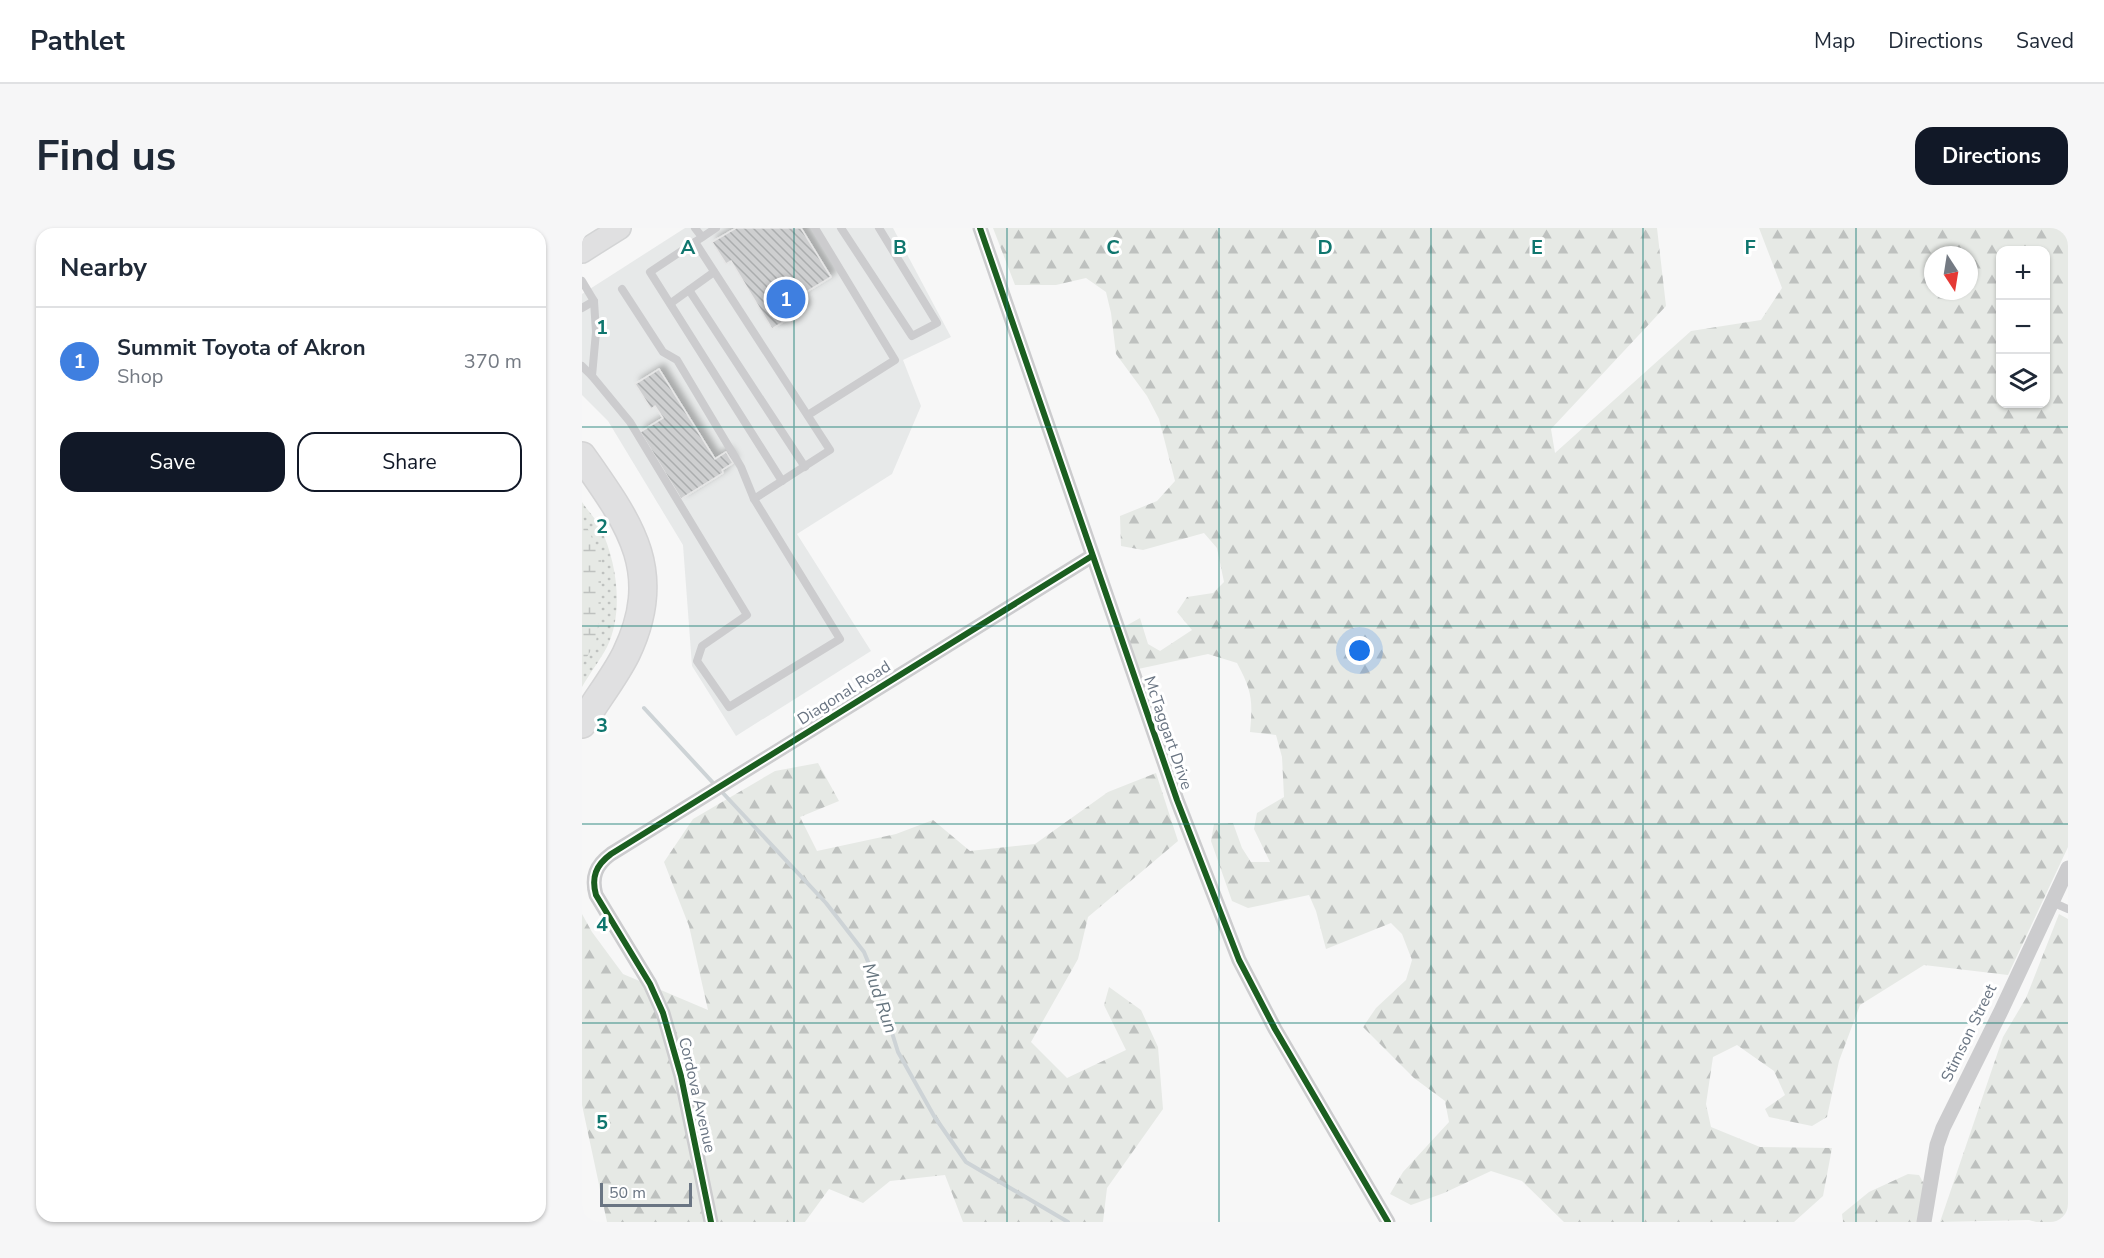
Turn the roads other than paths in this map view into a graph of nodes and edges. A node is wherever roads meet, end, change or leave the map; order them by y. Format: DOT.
graph roads {
  1 [pos="620,228"];
  2 [pos="695,228"];
  3 [pos="716,228"];
  4 [pos="815,228"];
  5 [pos="840,228"];
  6 [pos="879,228"];
  7 [pos="980,228"];
  8 [pos="698,240"];
  9 [pos="582,252"];
  10 [pos="714,273"];
  11 [pos="582,281"];
  12 [pos="622,289"];
  13 [pos="689,290"];
  14 [pos="594,301"];
  15 [pos="671,303"];
  16 [pos="582,308"];
  17 [pos="582,366"];
  18 [pos="592,376"];
  19 [pos="808,415"];
  20 [pos="582,456"];
  21 [pos="805,467"];
  22 [pos="782,481"];
  23 [pos="582,483"];
  24 [pos="754,499"];
  25 [pos="1092,556"];
  26 [pos="582,697"];
  27 [pos="582,724"];
  28 [pos="610,854"];
  29 [pos="2068,868"];
  30 [pos="2052,902"];
  31 [pos="2068,909"];
  32 [pos="711,1222"];
  33 [pos="1388,1222"];
  34 [pos="1924,1222"];
  1 -- 9 [label="main road"];
  2 -- 8 [label="lane"];
  3 -- 8 [label="lane"];
  4 -- 19 [label="lane"];
  5 -- 6 [label="lane"];
  7 -- 25 [label="street, McTaggart Drive"];
  8 -- 10 [label="lane"];
  8 -- 15 [label="lane"];
  10 -- 13 [label="lane"];
  10 -- 19 [label="lane"];
  11 -- 14 [label="lane"];
  12 -- 24 [label="lane"];
  13 -- 15 [label="lane"];
  13 -- 21 [label="lane"];
  14 -- 16 [label="lane"];
  14 -- 18 [label="lane"];
  15 -- 22 [label="lane"];
  17 -- 18 [label="lane"];
  18 -- 24 [label="lane"];
  19 -- 21 [label="lane"];
  20 -- 27 [label="highway"];
  21 -- 22 [label="lane"];
  22 -- 24 [label="lane"];
  23 -- 26 [label="highway"];
  25 -- 28 [label="street, Diagonal Road"];
  25 -- 33 [label="street, McTaggart Drive"];
  28 -- 32 [label="street, Cordova Avenue"];
  29 -- 30 [label="street, Stimson Street"];
  30 -- 31 [label="lane"];
  30 -- 34 [label="street, Stimson Street"];
}
